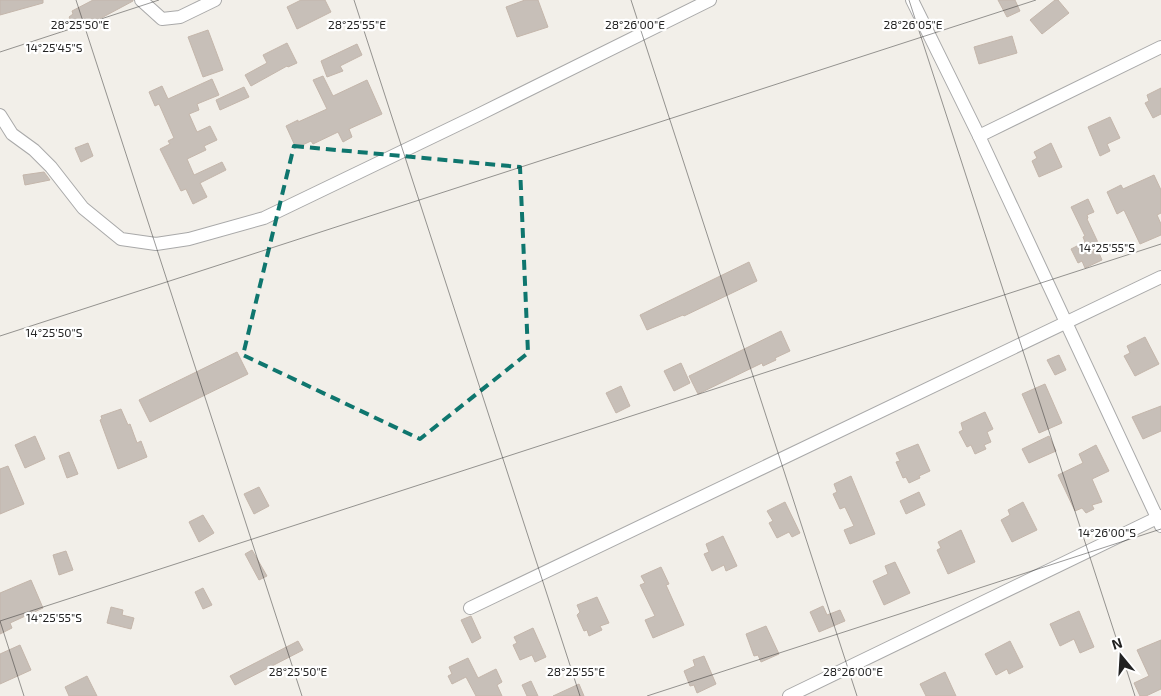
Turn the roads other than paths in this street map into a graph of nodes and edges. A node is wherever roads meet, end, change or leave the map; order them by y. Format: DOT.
graph roads {
  1 [pos="141,0"];
  2 [pos="215,0"];
  3 [pos="710,0"];
  4 [pos="912,0"];
  5 [pos="1161,47"];
  6 [pos="0,115"];
  7 [pos="979,136"];
  8 [pos="1161,278"];
  9 [pos="1066,321"];
  10 [pos="1160,520"];
  11 [pos="470,608"];
  12 [pos="790,696"];
  1 -- 2 [label="street"];
  3 -- 6 [label="street"];
  4 -- 7 [label="street"];
  5 -- 7 [label="street"];
  7 -- 9 [label="street"];
  8 -- 9 [label="street"];
  9 -- 10 [label="street"];
  9 -- 11 [label="street"];
  10 -- 12 [label="street"];
}
